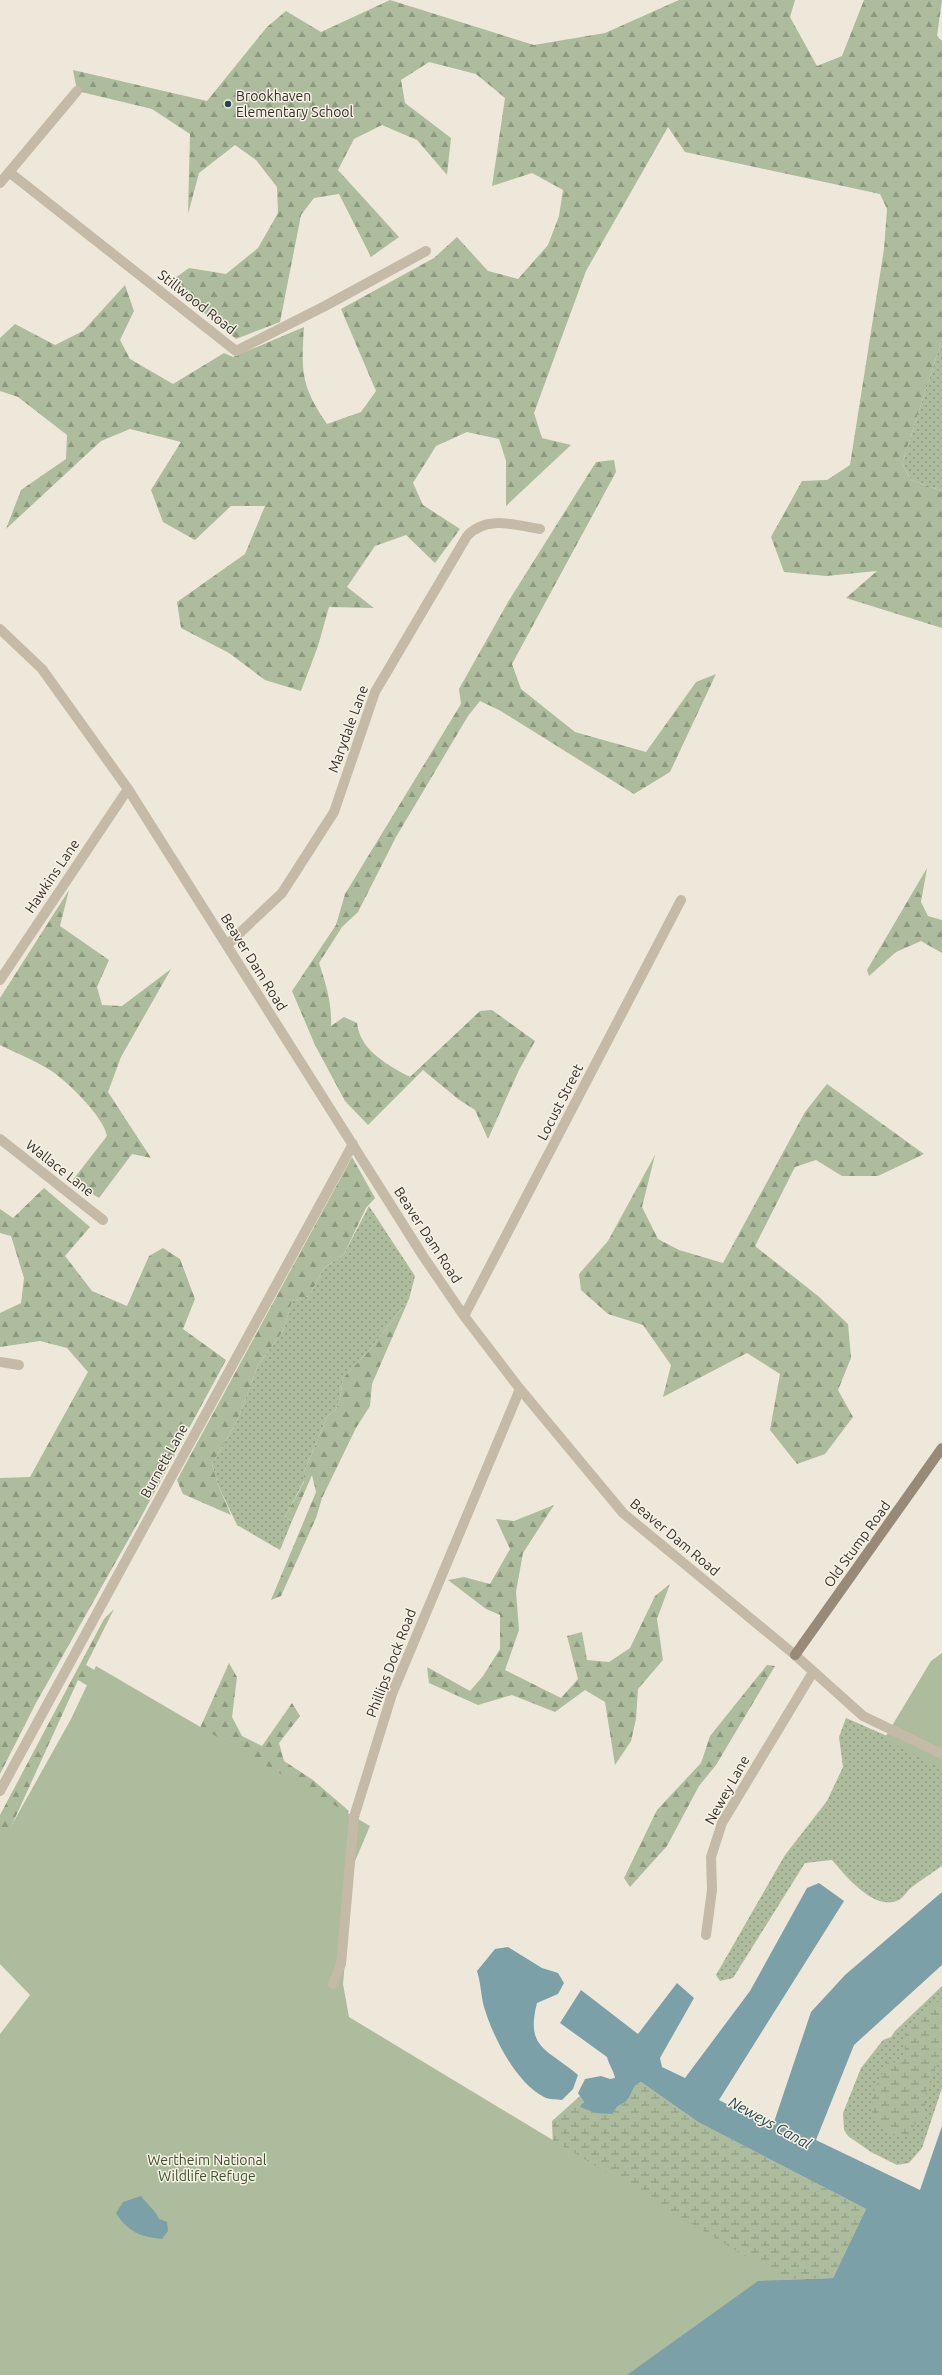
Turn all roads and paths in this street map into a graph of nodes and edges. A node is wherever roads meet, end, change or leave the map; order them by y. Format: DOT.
graph roads {
  1 [pos="77,91"];
  2 [pos="9,172"];
  3 [pos="0,183"];
  4 [pos="426,251"];
  5 [pos="540,529"];
  6 [pos="0,629"];
  7 [pos="128,789"];
  8 [pos="681,900"];
  9 [pos="227,946"];
  10 [pos="0,980"];
  11 [pos="0,1139"];
  12 [pos="353,1144"];
  13 [pos="103,1220"];
  14 [pos="464,1316"];
  15 [pos="0,1362"];
  16 [pos="19,1365"];
  17 [pos="520,1389"];
  18 [pos="942,1448"];
  19 [pos="794,1655"];
  20 [pos="813,1672"];
  21 [pos="942,1754"];
  22 [pos="0,1791"];
  23 [pos="706,1935"];
  24 [pos="333,1984"];
  1 -- 2 [label="street"];
  2 -- 3 [label="street"];
  2 -- 4 [label="street, Stillwood Road"];
  5 -- 9 [label="street, Marydale Lane"];
  6 -- 7 [label="street, Beaver Dam Road"];
  7 -- 9 [label="street, Beaver Dam Road"];
  7 -- 10 [label="street, Hawkins Lane"];
  8 -- 14 [label="street, Locust Street"];
  9 -- 12 [label="street, Beaver Dam Road"];
  11 -- 13 [label="street, Wallace Lane"];
  12 -- 14 [label="street, Beaver Dam Road"];
  12 -- 22 [label="street, Burnett Lane"];
  14 -- 17 [label="street, Beaver Dam Road"];
  15 -- 16 [label="street"];
  17 -- 19 [label="street, Beaver Dam Road"];
  17 -- 24 [label="street, Phillips Dock Road"];
  18 -- 19 [label="street, Old Stump Road"];
  19 -- 20 [label="street, Beaver Dam Road"];
  20 -- 21 [label="street, Beaver Dam Road"];
  20 -- 23 [label="street, Newey Lane"];
}
